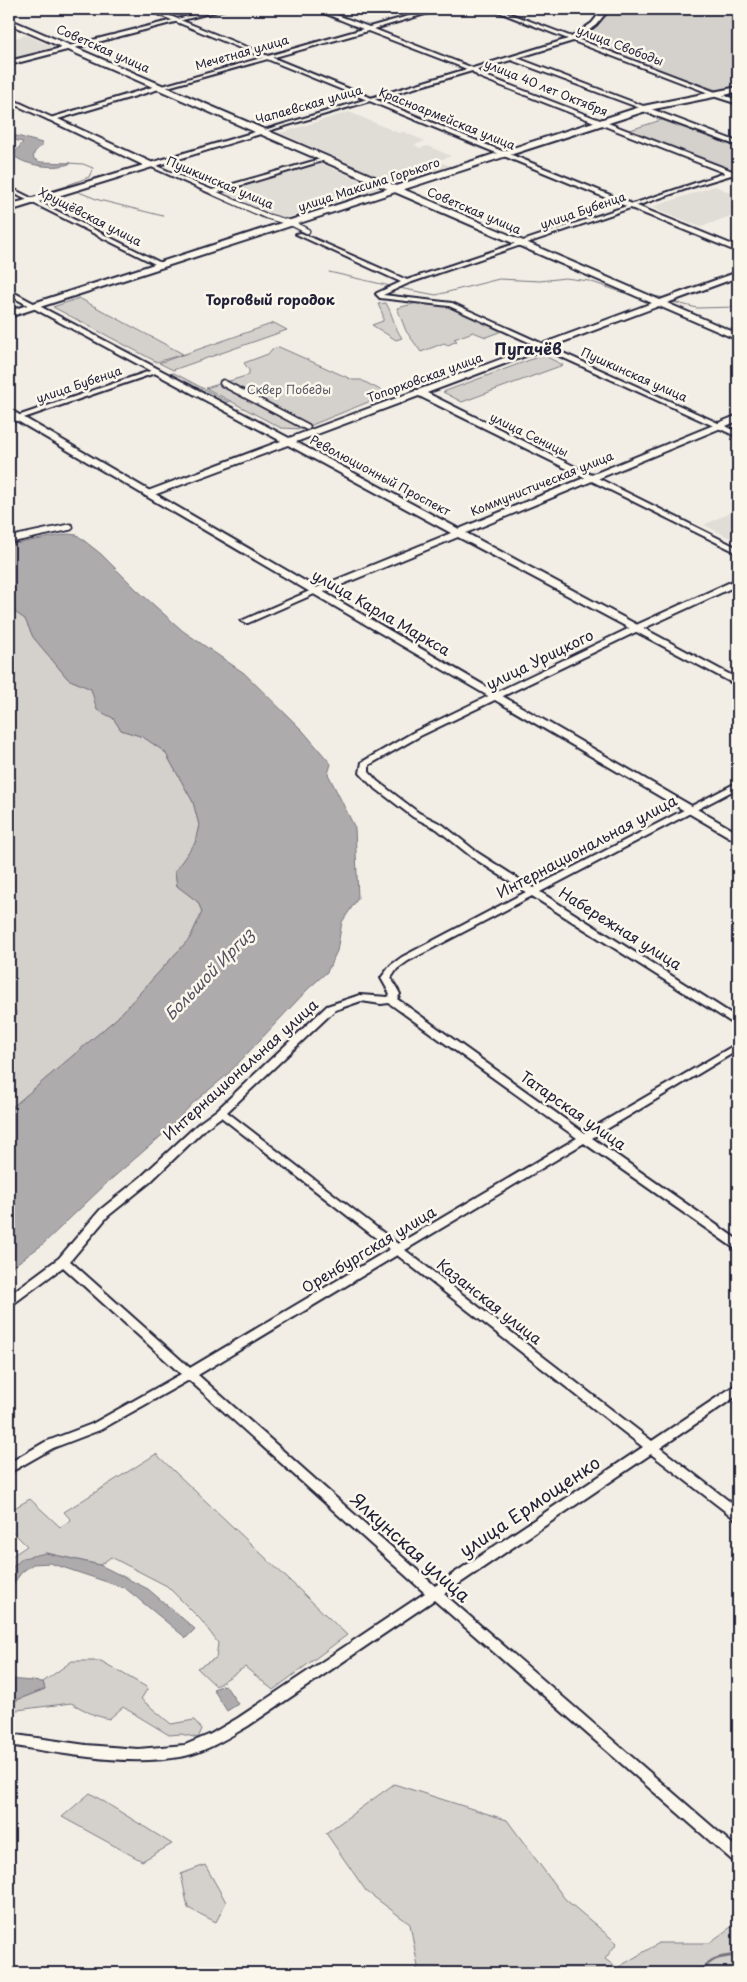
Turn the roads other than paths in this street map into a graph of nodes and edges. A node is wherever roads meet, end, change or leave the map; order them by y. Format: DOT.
graph roads {
  1 [pos="148,9"];
  2 [pos="222,9"];
  3 [pos="317,9"];
  4 [pos="439,9"];
  5 [pos="494,9"];
  6 [pos="606,9"];
  7 [pos="9,20"];
  8 [pos="176,20"];
  9 [pos="369,28"];
  10 [pos="572,40"];
  11 [pos="68,47"];
  12 [pos="266,57"];
  13 [pos="511,58"];
  14 [pos="9,63"];
  15 [pos="474,70"];
  16 [pos="162,87"];
  17 [pos="738,89"];
  18 [pos="716,94"];
  19 [pos="9,100"];
  20 [pos="371,100"];
  21 [pos="738,102"];
  22 [pos="644,109"];
  23 [pos="51,119"];
  24 [pos="603,122"];
  25 [pos="263,132"];
  26 [pos="738,144"];
  27 [pos="506,154"];
  28 [pos="326,159"];
  29 [pos="150,165"];
  30 [pos="736,174"];
  31 [pos="9,189"];
  32 [pos="397,190"];
  33 [pos="212,192"];
  34 [pos="33,201"];
  35 [pos="632,206"];
  36 [pos="9,208"];
  37 [pos="291,223"];
  38 [pos="299,234"];
  39 [pos="523,244"];
  40 [pos="738,250"];
  41 [pos="161,265"];
  42 [pos="738,274"];
  43 [pos="407,282"];
  44 [pos="9,292"];
  45 [pos="379,294"];
  46 [pos="661,304"];
  47 [pos="34,306"];
  48 [pos="9,314"];
  49 [pos="738,337"];
  50 [pos="545,347"];
  51 [pos="156,371"];
  52 [pos="223,383"];
  53 [pos="418,392"];
  54 [pos="12,417"];
  55 [pos="738,418"];
  56 [pos="718,426"];
  57 [pos="307,427"];
  58 [pos="738,435"];
  59 [pos="290,442"];
  60 [pos="590,478"];
  61 [pos="148,494"];
  62 [pos="70,527"];
  63 [pos="458,532"];
  64 [pos="9,540"];
  65 [pos="738,551"];
  66 [pos="738,582"];
  67 [pos="315,592"];
  68 [pos="245,621"];
  69 [pos="637,628"];
  70 [pos="738,683"];
  71 [pos="496,696"];
  72 [pos="364,773"];
  73 [pos="738,785"];
  74 [pos="690,810"];
  75 [pos="738,838"];
  76 [pos="534,892"];
  77 [pos="391,1000"];
  78 [pos="738,1022"];
  79 [pos="738,1046"];
  80 [pos="221,1112"];
  81 [pos="584,1138"];
  82 [pos="738,1245"];
  83 [pos="398,1250"];
  84 [pos="63,1261"];
  85 [pos="9,1301"];
  86 [pos="188,1374"];
  87 [pos="738,1389"];
  88 [pos="652,1446"];
  89 [pos="9,1469"];
  90 [pos="738,1515"];
  91 [pos="433,1592"];
  92 [pos="9,1740"];
  93 [pos="738,1856"];
  1 -- 8 [label="street, Красноармейская улица"];
  2 -- 8 [label="street"];
  3 -- 9 [label="street, улица 40 лет Октября"];
  4 -- 9 [label="street, Мечетная улица"];
  5 -- 10 [label="street, улица Свободы"];
  6 -- 10 [label="street, Чапаевская улица"];
  7 -- 11 [label="main road, Советская улица"];
  8 -- 11 [label="street"];
  8 -- 12 [label="street, Красноармейская улица"];
  9 -- 12 [label="street, Мечетная улица"];
  9 -- 15 [label="street, улица 40 лет Октября"];
  10 -- 13 [label="street, Чапаевская улица"];
  10 -- 18 [label="street, улица Свободы"];
  11 -- 14 [label="street"];
  11 -- 16 [label="main road, Советская улица"];
  12 -- 16 [label="street, Мечетная улица"];
  12 -- 20 [label="street, Красноармейская улица"];
  13 -- 15 [label="street, Чапаевская улица"];
  13 -- 22 [label="street, улица 40 лет Октября"];
  15 -- 20 [label="street, Чапаевская улица"];
  15 -- 24 [label="street, улица 40 лет Октября"];
  16 -- 23 [label="street, Мечетная улица"];
  16 -- 25 [label="main road, Советская улица"];
  17 -- 18 [label="main road, улица Максима Горького"];
  18 -- 21 [label="street, улица Свободы"];
  18 -- 22 [label="main road, улица Максима Горького"];
  19 -- 23 [label="street, Пушкинская улица"];
  20 -- 25 [label="street, Чапаевская улица"];
  20 -- 27 [label="street, Красноармейская улица"];
  22 -- 24 [label="main road, улица Максима Горького"];
  22 -- 26 [label="street, улица 40 лет Октября"];
  23 -- 29 [label="street, Пушкинская улица"];
  24 -- 27 [label="main road, улица Максима Горького"];
  24 -- 30 [label="street, улица 40 лет Октября"];
  25 -- 28 [label="street, Советская улица"];
  25 -- 29 [label="main road, Чапаевская улица"];
  27 -- 32 [label="main road, улица Максима Горького"];
  27 -- 35 [label="street, Красноармейская улица"];
  28 -- 32 [label="street, Советская улица"];
  28 -- 33 [label="street"];
  29 -- 33 [label="street, Пушкинская улица"];
  29 -- 34 [label="main road, Чапаевская улица"];
  30 -- 35 [label="street, улица Бубенца"];
  31 -- 34 [label="street, Хрущёвская улица"];
  32 -- 37 [label="main road, улица Максима Горького"];
  32 -- 39 [label="street, Советская улица"];
  33 -- 37 [label="street, Пушкинская улица"];
  34 -- 36 [label="main road, Чапаевская улица"];
  34 -- 41 [label="street, Хрущёвская улица"];
  35 -- 39 [label="street, улица Бубенца"];
  35 -- 40 [label="street, Красноармейская улица"];
  37 -- 38 [label="street"];
  37 -- 41 [label="main road, улица Максима Горького"];
  38 -- 43 [label="street"];
  39 -- 43 [label="street, улица Бубенца"];
  39 -- 46 [label="street, Советская улица"];
  41 -- 47 [label="main road, улица Максима Горького"];
  42 -- 46 [label="street, Топорковская улица"];
  43 -- 45 [label="street, улица Бубенца"];
  44 -- 47 [label="street, Революционный Проспект"];
  45 -- 50 [label="street, Пушкинская улица"];
  46 -- 49 [label="street, Советская улица"];
  46 -- 50 [label="street, Топорковская улица"];
  47 -- 48 [label="main road, улица Максима Горького"];
  47 -- 51 [label="street, Революционный Проспект"];
  50 -- 53 [label="street, Топорковская улица"];
  50 -- 56 [label="street, Пушкинская улица"];
  51 -- 54 [label="street, улица Бубенца"];
  51 -- 59 [label="street, Революционный Проспект"];
  52 -- 57 [label="street"];
  53 -- 59 [label="street, Топорковская улица"];
  53 -- 60 [label="street, улица Сеницы"];
  54 -- 61 [label="main road, улица Карла Маркса"];
  55 -- 56 [label="street, Коммунистическая улица"];
  56 -- 58 [label="street, Пушкинская улица"];
  56 -- 60 [label="street, Коммунистическая улица"];
  59 -- 61 [label="street, Топорковская улица"];
  59 -- 63 [label="street, Революционный Проспект"];
  60 -- 63 [label="street, Коммунистическая улица"];
  60 -- 65 [label="street, улица Сеницы"];
  61 -- 67 [label="main road, улица Карла Маркса"];
  62 -- 64 [label="street"];
  63 -- 67 [label="street, Коммунистическая улица"];
  63 -- 69 [label="street, Революционный Проспект"];
  66 -- 69 [label="street, улица Урицкого"];
  67 -- 68 [label="street, Коммунистическая улица"];
  67 -- 71 [label="main road, улица Карла Маркса"];
  69 -- 70 [label="street, Революционный Проспект"];
  69 -- 71 [label="street, улица Урицкого"];
  71 -- 72 [label="street, улица Урицкого"];
  71 -- 74 [label="main road, улица Карла Маркса"];
  72 -- 76 [label="street, Набережная улица"];
  73 -- 74 [label="street, Интернациональная улица"];
  74 -- 75 [label="main road, улица Карла Маркса"];
  74 -- 76 [label="street, Интернациональная улица"];
  76 -- 77 [label="street, Интернациональная улица"];
  76 -- 78 [label="street, Набережная улица"];
  77 -- 80 [label="street, Интернациональная улица"];
  77 -- 81 [label="street, Татарская улица"];
  79 -- 81 [label="street, Оренбургская улица"];
  80 -- 83 [label="street, Казанская улица"];
  80 -- 84 [label="street, Интернациональная улица"];
  81 -- 82 [label="street, Татарская улица"];
  81 -- 83 [label="street, Оренбургская улица"];
  83 -- 86 [label="street, Оренбургская улица"];
  83 -- 88 [label="street, Казанская улица"];
  84 -- 85 [label="street, Интернациональная улица"];
  84 -- 86 [label="street, Ялкунская улица"];
  86 -- 89 [label="street, Оренбургская улица"];
  86 -- 91 [label="street, Ялкунская улица"];
  87 -- 88 [label="street, улица Ермощенко"];
  88 -- 90 [label="street, Казанская улица"];
  88 -- 91 [label="street, улица Ермощенко"];
  91 -- 92 [label="street, улица Ермощенко"];
  91 -- 93 [label="street, Ялкунская улица"];
}
